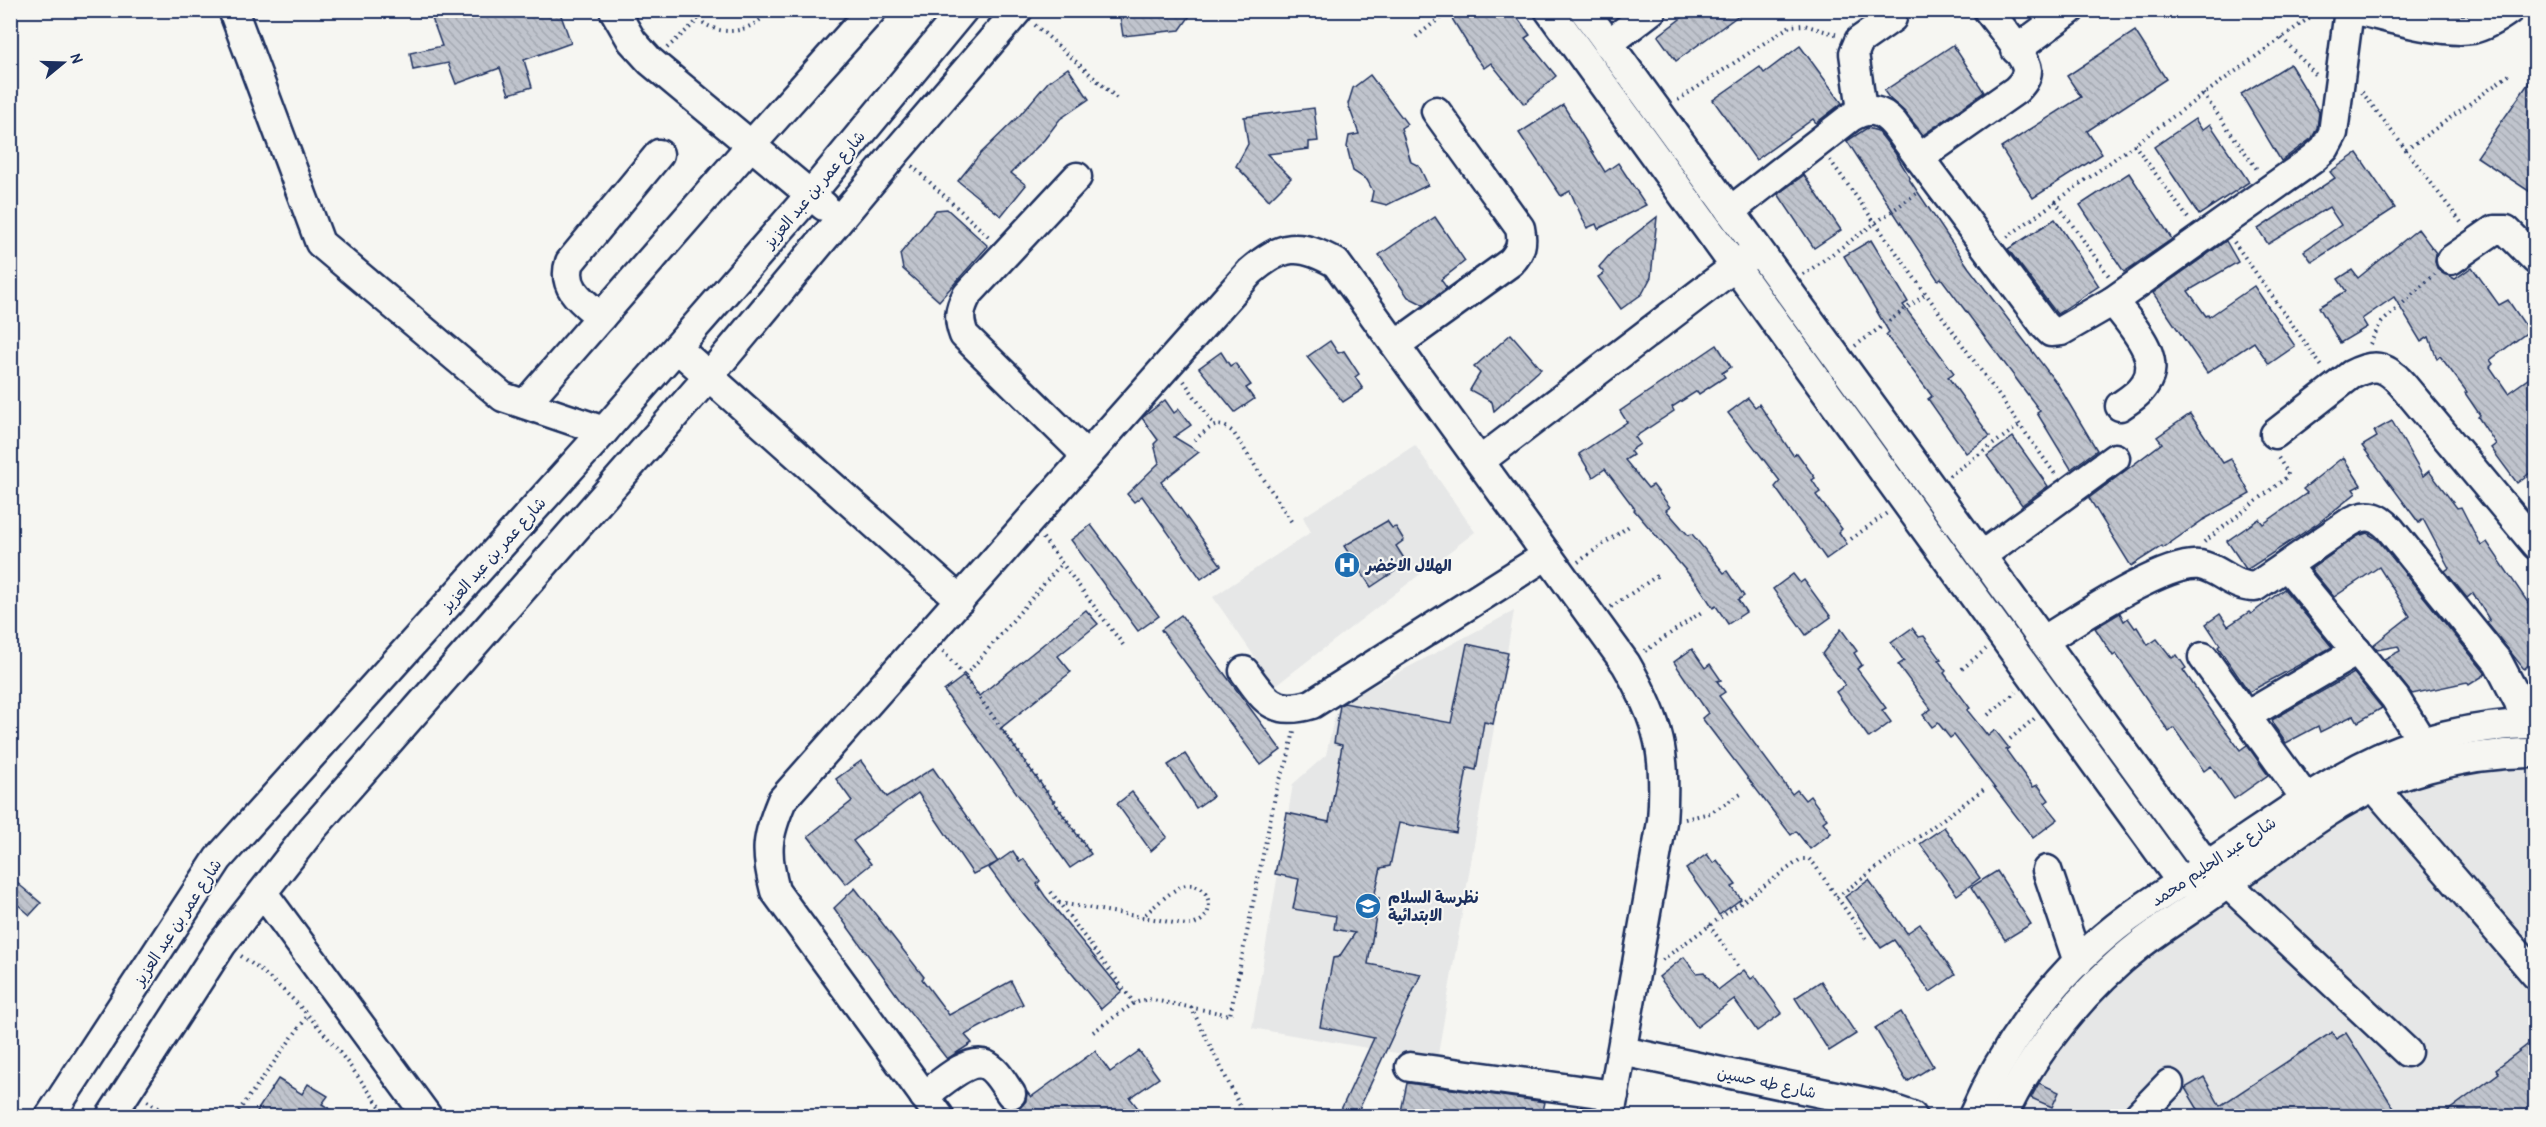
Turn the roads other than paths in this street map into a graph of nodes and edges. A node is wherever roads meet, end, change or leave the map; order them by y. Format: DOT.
graph roads {
  1 [pos="233,10"];
  2 [pos="614,10"];
  3 [pos="872,10"];
  4 [pos="963,10"];
  5 [pos="1018,10"];
  6 [pos="1549,10"];
  7 [pos="1584,10"];
  8 [pos="1652,10"];
  9 [pos="1988,10"];
  10 [pos="2070,10"];
  11 [pos="2349,10"];
  12 [pos="2356,10"];
  13 [pos="2509,10"];
  14 [pos="2408,16"];
  15 [pos="1892,18"];
  16 [pos="1608,44"];
  17 [pos="2016,50"];
  18 [pos="1862,110"];
  19 [pos="1436,111"];
  20 [pos="752,144"];
  21 [pos="659,154"];
  22 [pos="1926,170"];
  23 [pos="1077,177"];
  24 [pos="811,194"];
  25 [pos="1730,211"];
  26 [pos="840,219"];
  27 [pos="1758,249"];
  28 [pos="2451,260"];
  29 [pos="2535,260"];
  30 [pos="1735,267"];
  31 [pos="2118,298"];
  32 [pos="601,317"];
  33 [pos="1396,345"];
  34 [pos="676,348"];
  35 [pos="709,376"];
  36 [pos="525,404"];
  37 [pos="2120,406"];
  38 [pos="604,430"];
  39 [pos="2275,434"];
  40 [pos="1087,456"];
  41 [pos="2115,458"];
  42 [pos="1480,461"];
  43 [pos="2535,545"];
  44 [pos="1981,556"];
  45 [pos="1554,564"];
  46 [pos="2287,566"];
  47 [pos="960,600"];
  48 [pos="2043,641"];
  49 [pos="2357,651"];
  50 [pos="2203,657"];
  51 [pos="1244,670"];
  52 [pos="2246,716"];
  53 [pos="2530,724"];
  54 [pos="2422,742"];
  55 [pos="2535,753"];
  56 [pos="2368,777"];
  57 [pos="2306,798"];
  58 [pos="2046,870"];
  59 [pos="2217,875"];
  60 [pos="2182,883"];
  61 [pos="263,893"];
  62 [pos="2078,962"];
  63 [pos="2535,975"];
  64 [pos="1622,1051"];
  65 [pos="2407,1052"];
  66 [pos="1410,1067"];
  67 [pos="2169,1084"];
  68 [pos="1011,1094"];
  69 [pos="931,1106"];
  70 [pos="1612,1106"];
  71 [pos="50,1116"];
  72 [pos="111,1116"];
  73 [pos="427,1116"];
  74 [pos="1912,1116"];
  75 [pos="1973,1116"];
  76 [pos="2003,1116"];
  77 [pos="2138,1116"];
  1 -- 36 [label="street"];
  2 -- 20 [label="street"];
  3 -- 20 [label="street"];
  4 -- 24 [label="street, شارع عمر بن عبد العزيز"];
  5 -- 26 [label="street"];
  6 -- 30 [label="street"];
  7 -- 16 [label="street"];
  8 -- 16 [label="street"];
  9 -- 17 [label="street"];
  10 -- 17 [label="street"];
  11 -- 31 [label="street"];
  12 -- 14 [label="street"];
  13 -- 14 [label="street"];
  15 -- 18 [label="street"];
  16 -- 25 [label="street"];
  17 -- 22 [label="street"];
  18 -- 22 [label="street"];
  18 -- 25 [label="street"];
  19 -- 33 [label="street"];
  20 -- 24 [label="street"];
  20 -- 32 [label="street"];
  21 -- 32 [label="street"];
  22 -- 31 [label="street"];
  23 -- 40 [label="street"];
  24 -- 26 [label="street"];
  24 -- 34 [label="street, شارع عمر بن عبد العزيز"];
  25 -- 27 [label="street"];
  26 -- 35 [label="street"];
  27 -- 30 [label="street"];
  27 -- 44 [label="street"];
  28 -- 29 [label="street"];
  30 -- 42 [label="street"];
  30 -- 60 [label="street"];
  31 -- 37 [label="street"];
  32 -- 36 [label="street"];
  33 -- 40 [label="street"];
  33 -- 42 [label="street"];
  34 -- 35 [label="street"];
  34 -- 38 [label="street, شارع عمر بن عبد العزيز"];
  35 -- 47 [label="street"];
  35 -- 61 [label="street"];
  36 -- 38 [label="street"];
  38 -- 71 [label="street, شارع عمر بن عبد العزيز"];
  39 -- 43 [label="street"];
  40 -- 47 [label="street"];
  41 -- 44 [label="street"];
  42 -- 45 [label="street"];
  44 -- 48 [label="street"];
  45 -- 51 [label="street"];
  45 -- 64 [label="street"];
  46 -- 48 [label="street"];
  46 -- 49 [label="street"];
  46 -- 53 [label="street"];
  47 -- 69 [label="street"];
  48 -- 59 [label="street"];
  49 -- 52 [label="street"];
  49 -- 54 [label="street"];
  50 -- 52 [label="street"];
  52 -- 57 [label="street"];
  53 -- 54 [label="street, شارع عبد الحليم محمد"];
  54 -- 56 [label="street, شارع عبد الحليم محمد"];
  55 -- 56 [label="street, شارع عبد الحليم محمد"];
  56 -- 57 [label="street, شارع عبد الحليم محمد"];
  56 -- 59 [label="street, شارع عبد الحليم محمد"];
  56 -- 63 [label="street"];
  57 -- 59 [label="street, شارع عبد الحليم محمد"];
  58 -- 62 [label="street"];
  59 -- 60 [label="street, شارع عبد الحليم محمد"];
  59 -- 65 [label="street"];
  59 -- 76 [label="street, شارع عبد الحليم محمد"];
  60 -- 62 [label="street, شارع عبد الحليم محمد"];
  61 -- 72 [label="street"];
  61 -- 73 [label="street"];
  62 -- 75 [label="street, شارع عبد الحليم محمد"];
  64 -- 70 [label="street"];
  64 -- 74 [label="street, شارع طه حسين"];
  66 -- 70 [label="street"];
  67 -- 77 [label="street"];
  68 -- 69 [label="street"];
}
